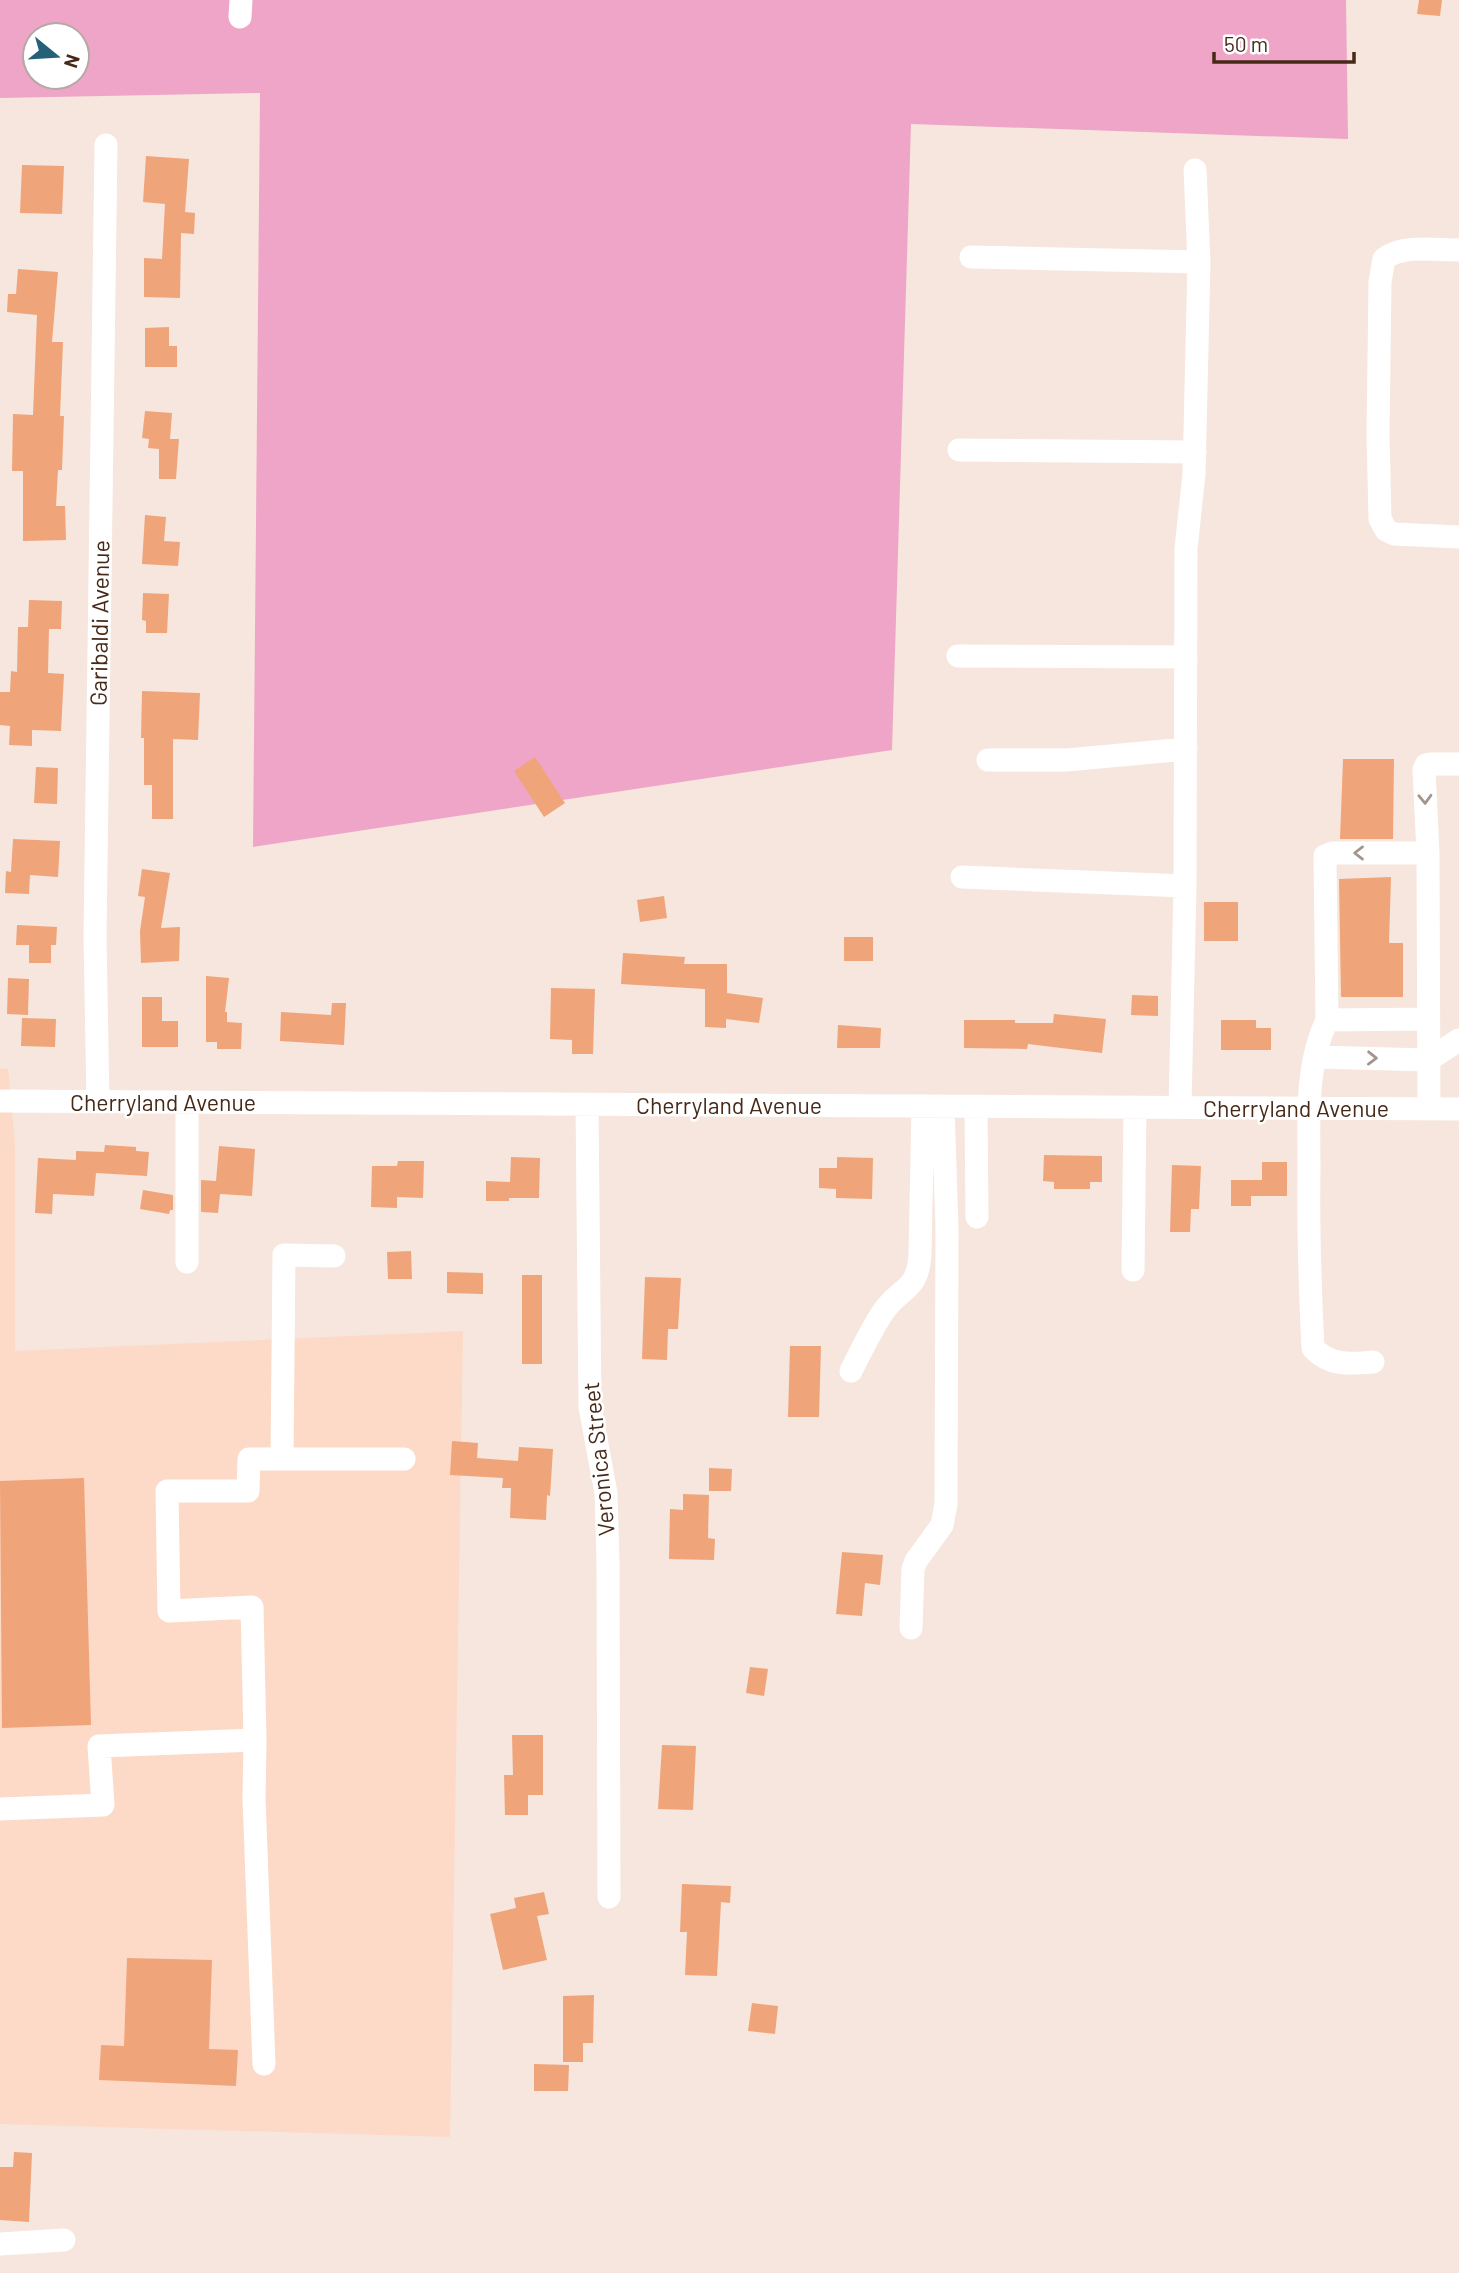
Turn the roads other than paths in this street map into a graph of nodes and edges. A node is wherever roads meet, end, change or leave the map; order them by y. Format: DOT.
graph roads {
  1 [pos="106,145"];
  2 [pos="1195,170"];
  3 [pos="1459,250"];
  4 [pos="971,257"];
  5 [pos="1199,262"];
  6 [pos="959,450"];
  7 [pos="1195,452"];
  8 [pos="1459,537"];
  9 [pos="958,656"];
  10 [pos="1186,657"];
  11 [pos="1186,749"];
  12 [pos="988,760"];
  13 [pos="1459,764"];
  14 [pos="1427,853"];
  15 [pos="962,877"];
  16 [pos="1185,886"];
  17 [pos="1428,1019"];
  18 [pos="1327,1020"];
  19 [pos="1459,1040"];
  20 [pos="1317,1057"];
  21 [pos="1428,1060"];
  22 [pos="0,1101"];
  23 [pos="98,1102"];
  24 [pos="187,1102"];
  25 [pos="587,1105"];
  26 [pos="933,1106"];
  27 [pos="976,1107"];
  28 [pos="1135,1107"];
  29 [pos="1180,1107"];
  30 [pos="1309,1108"];
  31 [pos="1429,1109"];
  32 [pos="1459,1109"];
  33 [pos="977,1217"];
  34 [pos="334,1256"];
  35 [pos="187,1262"];
  36 [pos="1133,1270"];
  37 [pos="1373,1362"];
  38 [pos="851,1371"];
  39 [pos="282,1459"];
  40 [pos="404,1459"];
  41 [pos="911,1628"];
  42 [pos="255,1740"];
  43 [pos="0,1809"];
  44 [pos="609,1897"];
  45 [pos="264,2064"];
  46 [pos="64,2240"];
  47 [pos="0,2244"];
  1 -- 23 [label="street, Garibaldi Avenue"];
  2 -- 5 [label="street"];
  3 -- 8 [label="street"];
  4 -- 5 [label="street"];
  5 -- 7 [label="street"];
  6 -- 7 [label="street"];
  7 -- 10 [label="street"];
  9 -- 10 [label="street"];
  10 -- 11 [label="street"];
  11 -- 12 [label="street"];
  11 -- 16 [label="street"];
  13 -- 14 [label="street, one-way"];
  14 -- 17 [label="street"];
  14 -- 18 [label="street, one-way"];
  15 -- 16 [label="street"];
  16 -- 29 [label="street"];
  17 -- 18 [label="street"];
  17 -- 21 [label="street"];
  18 -- 20 [label="street"];
  19 -- 21 [label="street"];
  20 -- 21 [label="street, one-way"];
  20 -- 30 [label="street"];
  21 -- 31 [label="street"];
  22 -- 23 [label="street, Cherryland Avenue"];
  23 -- 24 [label="street, Cherryland Avenue"];
  24 -- 25 [label="street, Cherryland Avenue"];
  24 -- 35 [label="street"];
  25 -- 26 [label="street, Cherryland Avenue"];
  25 -- 44 [label="street, Veronica Street"];
  26 -- 27 [label="street, Cherryland Avenue"];
  26 -- 38 [label="street"];
  26 -- 41 [label="street"];
  27 -- 28 [label="street, Cherryland Avenue"];
  27 -- 33 [label="street"];
  28 -- 29 [label="street, Cherryland Avenue"];
  28 -- 36 [label="street"];
  29 -- 30 [label="street, Cherryland Avenue"];
  30 -- 31 [label="street, Cherryland Avenue"];
  30 -- 37 [label="street"];
  31 -- 32 [label="street, Cherryland Avenue"];
  34 -- 39 [label="street"];
  39 -- 40 [label="street"];
  39 -- 42 [label="street"];
  42 -- 43 [label="street"];
  42 -- 45 [label="street"];
  46 -- 47 [label="street"];
}
